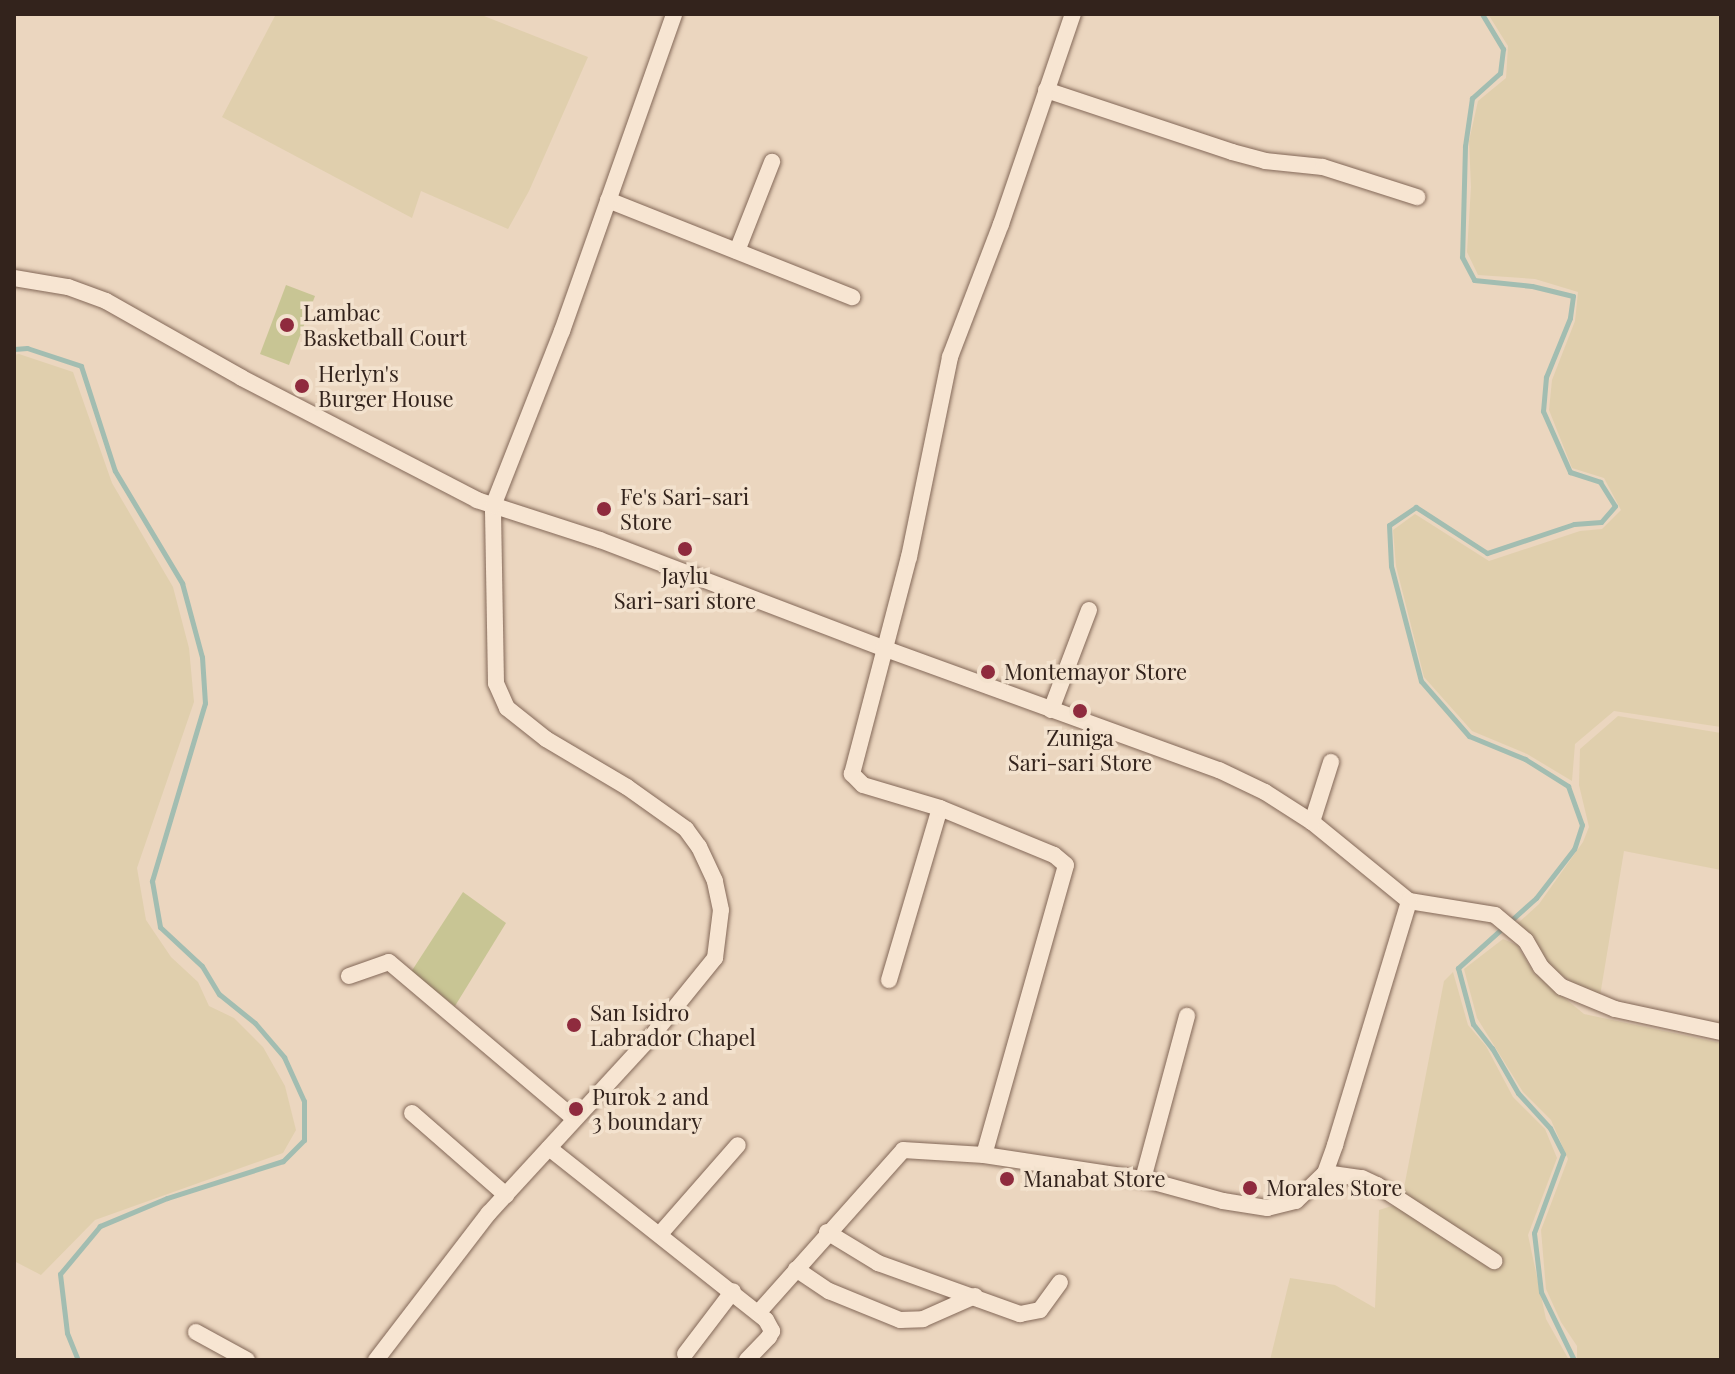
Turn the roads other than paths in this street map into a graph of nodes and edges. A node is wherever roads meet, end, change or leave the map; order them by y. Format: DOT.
graph roads {
  1 [pos="674,14"];
  2 [pos="1073,14"];
  3 [pos="1046,90"];
  4 [pos="772,162"];
  5 [pos="1417,197"];
  6 [pos="608,200"];
  7 [pos="737,251"];
  8 [pos="14,278"];
  9 [pos="852,297"];
  10 [pos="493,506"];
  11 [pos="1089,610"];
  12 [pos="883,648"];
  13 [pos="1051,710"];
  14 [pos="1331,762"];
  15 [pos="940,808"];
  16 [pos="1312,822"];
  17 [pos="1409,901"];
  18 [pos="349,976"];
  19 [pos="889,980"];
  20 [pos="1187,1016"];
  21 [pos="1721,1032"];
  22 [pos="412,1113"];
  23 [pos="575,1119"];
  24 [pos="738,1145"];
  25 [pos="549,1148"];
  26 [pos="984,1155"];
  27 [pos="1325,1173"];
  28 [pos="1143,1179"];
  29 [pos="506,1195"];
  30 [pos="827,1232"];
  31 [pos="660,1234"];
  32 [pos="1494,1261"];
  33 [pos="796,1269"];
  34 [pos="1060,1282"];
  35 [pos="733,1291"];
  36 [pos="975,1296"];
  37 [pos="758,1313"];
  38 [pos="196,1332"];
  39 [pos="685,1354"];
  40 [pos="247,1360"];
  41 [pos="376,1360"];
  42 [pos="747,1360"];
  1 -- 6 [label="street"];
  2 -- 3 [label="street"];
  3 -- 5 [label="street"];
  3 -- 12 [label="street"];
  4 -- 7 [label="street"];
  6 -- 7 [label="street"];
  6 -- 10 [label="street"];
  7 -- 9 [label="street"];
  8 -- 10 [label="street"];
  10 -- 12 [label="street"];
  10 -- 23 [label="street"];
  11 -- 13 [label="street"];
  12 -- 13 [label="street"];
  12 -- 15 [label="street"];
  13 -- 16 [label="street"];
  14 -- 16 [label="street"];
  15 -- 19 [label="street"];
  15 -- 26 [label="street"];
  16 -- 17 [label="street"];
  17 -- 21 [label="street"];
  17 -- 27 [label="street"];
  18 -- 23 [label="street"];
  20 -- 28 [label="street"];
  22 -- 29 [label="street"];
  23 -- 25 [label="street"];
  24 -- 31 [label="street"];
  25 -- 29 [label="street"];
  25 -- 31 [label="street"];
  26 -- 28 [label="street"];
  26 -- 30 [label="street"];
  27 -- 28 [label="street"];
  27 -- 32 [label="street"];
  29 -- 41 [label="street"];
  30 -- 33 [label="street"];
  30 -- 36 [label="street"];
  31 -- 35 [label="street"];
  33 -- 36 [label="street"];
  33 -- 37 [label="street"];
  34 -- 36 [label="street"];
  35 -- 37 [label="street"];
  35 -- 39 [label="street"];
  37 -- 42 [label="street"];
  38 -- 40 [label="street"];
}
